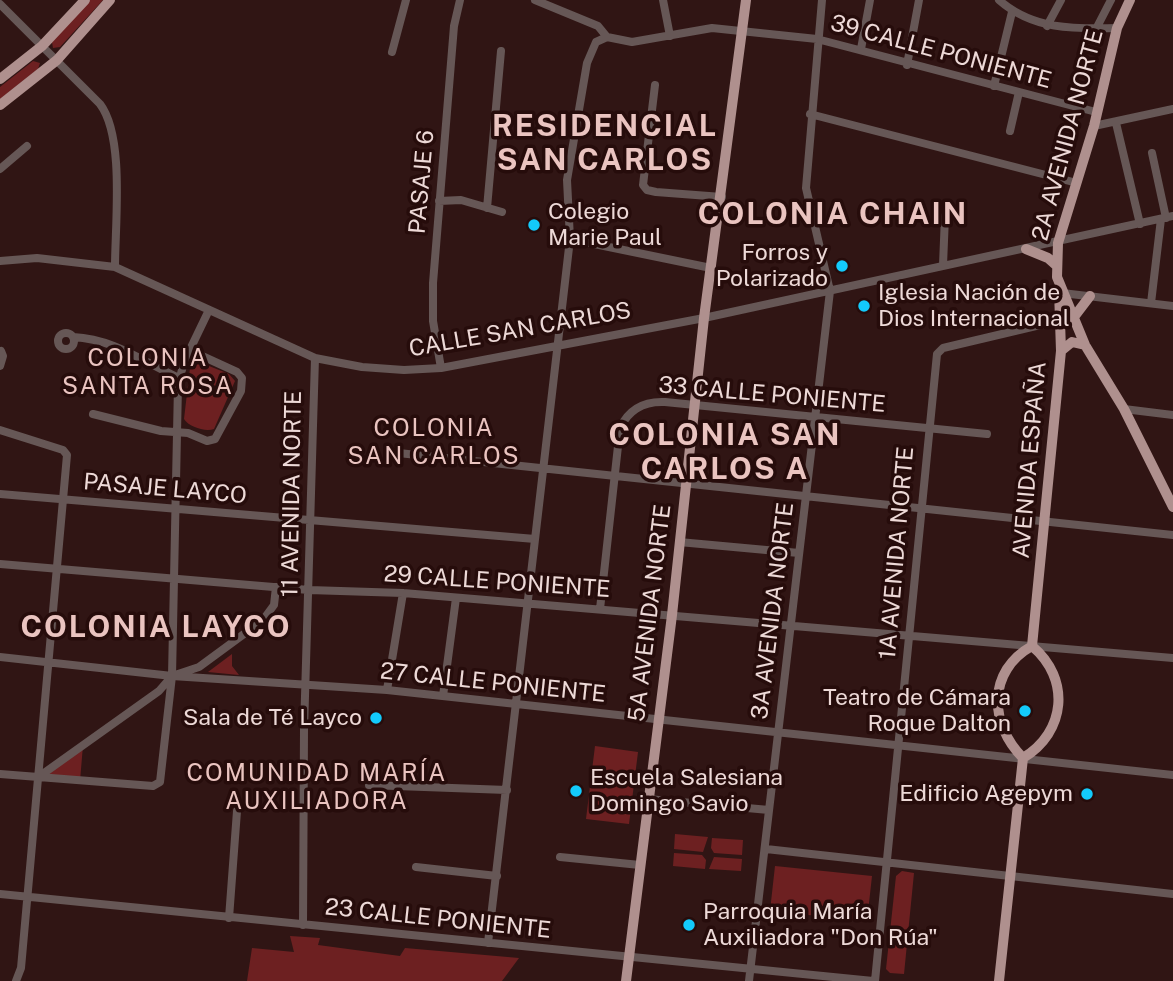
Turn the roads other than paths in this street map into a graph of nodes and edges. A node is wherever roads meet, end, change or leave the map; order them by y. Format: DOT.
graph roads {
  1 [pos="85,0"];
  2 [pos="110,0"];
  3 [pos="406,0"];
  4 [pos="460,0"];
  5 [pos="535,0"];
  6 [pos="663,0"];
  7 [pos="746,0"];
  8 [pos="822,0"];
  9 [pos="870,0"];
  10 [pos="919,0"];
  11 [pos="999,0"];
  12 [pos="1061,0"];
  13 [pos="1111,0"];
  14 [pos="1130,0"];
  15 [pos="0,4"];
  16 [pos="1012,12"];
  17 [pos="1047,26"];
  18 [pos="1116,28"];
  19 [pos="1096,29"];
  20 [pos="743,31"];
  21 [pos="670,36"];
  22 [pos="607,37"];
  23 [pos="817,39"];
  24 [pos="42,46"];
  25 [pos="861,49"];
  26 [pos="501,51"];
  27 [pos="392,52"];
  28 [pos="57,60"];
  29 [pos="907,65"];
  30 [pos="0,79"];
  31 [pos="655,85"];
  32 [pos="994,86"];
  33 [pos="1019,92"];
  34 [pos="0,105"];
  35 [pos="1173,109"];
  36 [pos="1096,112"];
  37 [pos="810,114"];
  38 [pos="1116,123"];
  39 [pos="1094,126"];
  40 [pos="1010,131"];
  41 [pos="27,146"];
  42 [pos="1152,153"];
  43 [pos="0,169"];
  44 [pos="1077,183"];
  45 [pos="722,197"];
  46 [pos="439,201"];
  47 [pos="487,208"];
  48 [pos="502,212"];
  49 [pos="945,216"];
  50 [pos="1167,217"];
  51 [pos="1140,224"];
  52 [pos="570,239"];
  53 [pos="1059,243"];
  54 [pos="1026,249"];
  55 [pos="0,261"];
  56 [pos="943,265"];
  57 [pos="115,267"];
  58 [pos="711,268"];
  59 [pos="1057,271"];
  60 [pos="830,291"];
  61 [pos="1061,293"];
  62 [pos="1090,296"];
  63 [pos="1151,303"];
  64 [pos="1173,306"];
  65 [pos="209,310"];
  66 [pos="1074,317"];
  67 [pos="704,318"];
  68 [pos="1061,321"];
  69 [pos="74,337"];
  70 [pos="556,345"];
  71 [pos="1085,345"];
  72 [pos="189,350"];
  73 [pos="1,351"];
  74 [pos="1061,351"];
  75 [pos="315,358"];
  76 [pos="0,366"];
  77 [pos="441,368"];
  78 [pos="179,378"];
  79 [pos="694,405"];
  80 [pos="1124,409"];
  81 [pos="93,414"];
  82 [pos="1173,415"];
  83 [pos="815,417"];
  84 [pos="928,428"];
  85 [pos="0,430"];
  86 [pos="175,432"];
  87 [pos="987,435"];
  88 [pos="390,452"];
  89 [pos="544,470"];
  90 [pos="614,477"];
  91 [pos="686,484"];
  92 [pos="0,494"];
  93 [pos="806,494"];
  94 [pos="64,499"];
  95 [pos="1173,507"];
  96 [pos="922,508"];
  97 [pos="174,509"];
  98 [pos="1046,520"];
  99 [pos="312,521"];
  100 [pos="1173,535"];
  101 [pos="535,538"];
  102 [pos="679,542"];
  103 [pos="799,553"];
  104 [pos="0,564"];
  105 [pos="58,569"];
  106 [pos="175,579"];
  107 [pos="276,587"];
  108 [pos="309,590"];
  109 [pos="402,593"];
  110 [pos="456,598"];
  111 [pos="530,604"];
  112 [pos="600,610"];
  113 [pos="671,615"];
  114 [pos="790,625"];
  115 [pos="910,635"];
  116 [pos="1032,646"];
  117 [pos="0,657"];
  118 [pos="1173,658"];
  119 [pos="48,660"];
  120 [pos="172,676"];
  121 [pos="306,685"];
  122 [pos="387,690"];
  123 [pos="443,696"];
  124 [pos="518,705"];
  125 [pos="658,720"];
  126 [pos="778,732"];
  127 [pos="899,745"];
  128 [pos="1023,758"];
  129 [pos="0,775"];
  130 [pos="1173,775"];
  131 [pos="37,778"];
  132 [pos="369,785"];
  133 [pos="507,790"];
  134 [pos="648,799"];
  135 [pos="769,810"];
  136 [pos="237,811"];
  137 [pos="766,849"];
  138 [pos="560,857"];
  139 [pos="889,862"];
  140 [pos="640,865"];
  141 [pos="416,867"];
  142 [pos="1010,874"];
  143 [pos="497,876"];
  144 [pos="0,894"];
  145 [pos="1173,894"];
  146 [pos="27,897"];
  147 [pos="229,918"];
  148 [pos="303,925"];
  149 [pos="488,943"];
  150 [pos="629,957"];
  151 [pos="750,969"];
  152 [pos="16,981"];
  153 [pos="626,981"];
  154 [pos="749,981"];
  155 [pos="874,981"];
  156 [pos="999,981"];
  1 -- 24 [label="main road"];
  2 -- 28 [label="main road"];
  3 -- 27 [label="street"];
  4 -- 46 [label="street, PASAJE 6"];
  5 -- 22 [label="street, 39 CALLE PONIENTE"];
  6 -- 21 [label="street"];
  7 -- 20 [label="main road, 5A AVENIDA NORTE"];
  8 -- 23 [label="street, 3A AVENIDA NORTE"];
  9 -- 25 [label="street"];
  10 -- 29 [label="street"];
  11 -- 16 [label="street"];
  12 -- 17 [label="street"];
  13 -- 19 [label="street"];
  14 -- 18 [label="main road, 2A AVENIDA NORTE"];
  15 -- 24 [label="street"];
  16 -- 17 [label="street"];
  16 -- 32 [label="street"];
  17 -- 19 [label="street"];
  18 -- 19 [label="street"];
  18 -- 36 [label="main road, 2A AVENIDA NORTE"];
  20 -- 21 [label="street, 39 CALLE PONIENTE"];
  20 -- 23 [label="street, 39 CALLE PONIENTE"];
  20 -- 45 [label="main road, 5A AVENIDA NORTE"];
  21 -- 22 [label="street, 39 CALLE PONIENTE"];
  22 -- 52 [label="street"];
  23 -- 25 [label="street, 39 CALLE PONIENTE"];
  23 -- 37 [label="street, 3A AVENIDA NORTE"];
  24 -- 28 [label="street"];
  24 -- 30 [label="main road"];
  25 -- 29 [label="street, 39 CALLE PONIENTE"];
  26 -- 47 [label="street"];
  28 -- 34 [label="main road"];
  28 -- 57 [label="street"];
  29 -- 32 [label="street, 39 CALLE PONIENTE"];
  31 -- 45 [label="street"];
  32 -- 33 [label="street, 39 CALLE PONIENTE"];
  33 -- 36 [label="street, 39 CALLE PONIENTE"];
  33 -- 40 [label="street"];
  35 -- 38 [label="street"];
  36 -- 39 [label="main road, 2A AVENIDA NORTE"];
  37 -- 44 [label="street"];
  37 -- 60 [label="street, 3A AVENIDA NORTE"];
  38 -- 39 [label="street"];
  38 -- 51 [label="street"];
  39 -- 44 [label="main road, 2A AVENIDA NORTE"];
  41 -- 43 [label="street"];
  42 -- 50 [label="street"];
  44 -- 53 [label="main road, 2A AVENIDA NORTE"];
  45 -- 58 [label="main road, 5A AVENIDA NORTE"];
  46 -- 47 [label="street"];
  46 -- 77 [label="street, PASAJE 6"];
  47 -- 48 [label="street"];
  49 -- 56 [label="street"];
  50 -- 51 [label="street, CALLE SAN CARLOS"];
  50 -- 63 [label="street"];
  51 -- 53 [label="street, CALLE SAN CARLOS"];
  52 -- 58 [label="street"];
  52 -- 70 [label="street"];
  53 -- 54 [label="street, CALLE SAN CARLOS"];
  53 -- 59 [label="main road, 2A AVENIDA NORTE"];
  54 -- 56 [label="street, CALLE SAN CARLOS"];
  54 -- 59 [label="main road"];
  55 -- 57 [label="street, CALLE SAN CARLOS"];
  56 -- 60 [label="street, CALLE SAN CARLOS"];
  57 -- 65 [label="street, CALLE SAN CARLOS"];
  58 -- 67 [label="main road, 5A AVENIDA NORTE"];
  59 -- 61 [label="main road, AVENIDA ESPAÑA"];
  60 -- 67 [label="street, CALLE SAN CARLOS"];
  60 -- 83 [label="street, 3A AVENIDA NORTE"];
  61 -- 62 [label="street"];
  61 -- 66 [label="main road"];
  61 -- 68 [label="main road, AVENIDA ESPAÑA"];
  62 -- 63 [label="street"];
  62 -- 66 [label="main road"];
  63 -- 64 [label="street"];
  65 -- 72 [label="street"];
  65 -- 75 [label="street, CALLE SAN CARLOS"];
  66 -- 68 [label="street, 1A AVENIDA NORTE"];
  66 -- 71 [label="main road"];
  67 -- 70 [label="street, CALLE SAN CARLOS"];
  67 -- 79 [label="main road, 5A AVENIDA NORTE"];
  68 -- 74 [label="main road, AVENIDA ESPAÑA"];
  68 -- 84 [label="street, 1A AVENIDA NORTE"];
  69 -- 78 [label="street"];
  70 -- 77 [label="street, CALLE SAN CARLOS"];
  70 -- 89 [label="street"];
  71 -- 74 [label="main road"];
  71 -- 80 [label="main road"];
  72 -- 78 [label="street"];
  72 -- 86 [label="street"];
  73 -- 76 [label="street"];
  74 -- 98 [label="main road, AVENIDA ESPAÑA"];
  75 -- 77 [label="street, CALLE SAN CARLOS"];
  75 -- 99 [label="street, 11 AVENIDA NORTE"];
  78 -- 86 [label="street"];
  79 -- 83 [label="street, 33 CALLE PONIENTE"];
  79 -- 90 [label="street, 33 CALLE PONIENTE"];
  79 -- 91 [label="main road, 5A AVENIDA NORTE"];
  80 -- 82 [label="street"];
  80 -- 95 [label="main road"];
  81 -- 86 [label="street"];
  83 -- 84 [label="street, 33 CALLE PONIENTE"];
  83 -- 93 [label="street, 3A AVENIDA NORTE"];
  84 -- 87 [label="street, 33 CALLE PONIENTE"];
  84 -- 96 [label="street, 1A AVENIDA NORTE"];
  85 -- 94 [label="street"];
  86 -- 97 [label="street"];
  88 -- 89 [label="street"];
  89 -- 90 [label="street"];
  89 -- 101 [label="street"];
  90 -- 91 [label="street"];
  90 -- 112 [label="street, 33 CALLE PONIENTE"];
  91 -- 93 [label="street"];
  91 -- 102 [label="main road, 5A AVENIDA NORTE"];
  92 -- 94 [label="street, PASAJE LAYCO"];
  93 -- 96 [label="street"];
  93 -- 103 [label="street, 3A AVENIDA NORTE"];
  94 -- 97 [label="street, PASAJE LAYCO"];
  94 -- 105 [label="street"];
  96 -- 98 [label="street"];
  96 -- 115 [label="street, 1A AVENIDA NORTE"];
  97 -- 99 [label="street, PASAJE LAYCO"];
  97 -- 106 [label="street"];
  98 -- 100 [label="street"];
  98 -- 116 [label="main road, AVENIDA ESPAÑA"];
  99 -- 101 [label="street, PASAJE LAYCO"];
  99 -- 108 [label="street, 11 AVENIDA NORTE"];
  101 -- 111 [label="street"];
  102 -- 103 [label="street"];
  102 -- 113 [label="main road, 5A AVENIDA NORTE"];
  103 -- 114 [label="street, 3A AVENIDA NORTE"];
  104 -- 105 [label="street, 29 CALLE PONIENTE"];
  105 -- 106 [label="street, 29 CALLE PONIENTE"];
  105 -- 119 [label="street"];
  106 -- 107 [label="street, 29 CALLE PONIENTE"];
  106 -- 120 [label="street"];
  107 -- 108 [label="street, 29 CALLE PONIENTE"];
  107 -- 120 [label="street"];
  108 -- 109 [label="street, 29 CALLE PONIENTE"];
  108 -- 121 [label="street, 11 AVENIDA NORTE"];
  109 -- 110 [label="street, 29 CALLE PONIENTE"];
  109 -- 122 [label="street"];
  110 -- 111 [label="street, 29 CALLE PONIENTE"];
  110 -- 123 [label="street"];
  111 -- 112 [label="street, 29 CALLE PONIENTE"];
  111 -- 124 [label="street"];
  112 -- 113 [label="street, 29 CALLE PONIENTE"];
  113 -- 114 [label="street, 29 CALLE PONIENTE"];
  113 -- 125 [label="main road, 5A AVENIDA NORTE"];
  114 -- 115 [label="street, 29 CALLE PONIENTE"];
  114 -- 126 [label="street, 3A AVENIDA NORTE"];
  115 -- 116 [label="street, 29 CALLE PONIENTE"];
  115 -- 127 [label="street, 1A AVENIDA NORTE"];
  116 -- 118 [label="street, 29 CALLE PONIENTE"];
  116 -- 128 [label="main road"];
  116 -- 128 [label="main road"];
  117 -- 119 [label="street, 27 CALLE PONIENTE"];
  119 -- 120 [label="street, 27 CALLE PONIENTE"];
  119 -- 131 [label="street"];
  120 -- 121 [label="street, 27 CALLE PONIENTE"];
  120 -- 131 [label="street"];
  120 -- 131 [label="street"];
  121 -- 122 [label="street, 27 CALLE PONIENTE"];
  121 -- 148 [label="street, 11 AVENIDA NORTE"];
  122 -- 123 [label="street, 27 CALLE PONIENTE"];
  123 -- 124 [label="street, 27 CALLE PONIENTE"];
  124 -- 125 [label="street, 27 CALLE PONIENTE"];
  124 -- 133 [label="street"];
  125 -- 126 [label="street, 27 CALLE PONIENTE"];
  125 -- 134 [label="main road, 5A AVENIDA NORTE"];
  126 -- 127 [label="street, 27 CALLE PONIENTE"];
  126 -- 135 [label="street, 3A AVENIDA NORTE"];
  127 -- 128 [label="street, 27 CALLE PONIENTE"];
  127 -- 139 [label="street, 1A AVENIDA NORTE"];
  128 -- 130 [label="street, 27 CALLE PONIENTE"];
  128 -- 142 [label="main road"];
  129 -- 131 [label="street"];
  131 -- 146 [label="street"];
  132 -- 133 [label="street"];
  133 -- 143 [label="street"];
  134 -- 135 [label="street"];
  134 -- 140 [label="main road, 5A AVENIDA NORTE"];
  135 -- 137 [label="street, 3A AVENIDA NORTE"];
  136 -- 147 [label="street"];
  137 -- 139 [label="street"];
  137 -- 151 [label="street, 3A AVENIDA NORTE"];
  138 -- 140 [label="street"];
  139 -- 142 [label="street"];
  139 -- 155 [label="street, 1A AVENIDA NORTE"];
  140 -- 150 [label="main road, 5A AVENIDA NORTE"];
  141 -- 143 [label="street"];
  142 -- 145 [label="street"];
  142 -- 156 [label="main road"];
  143 -- 149 [label="street"];
  144 -- 146 [label="street, 23 CALLE PONIENTE"];
  146 -- 147 [label="street, 23 CALLE PONIENTE"];
  146 -- 152 [label="street"];
  147 -- 148 [label="street, 23 CALLE PONIENTE"];
  148 -- 149 [label="street, 23 CALLE PONIENTE"];
  149 -- 150 [label="street, 23 CALLE PONIENTE"];
  150 -- 151 [label="street, 23 CALLE PONIENTE"];
  150 -- 153 [label="main road, 5A AVENIDA NORTE"];
  151 -- 154 [label="street, 3A AVENIDA NORTE"];
  151 -- 155 [label="street, 23 CALLE PONIENTE"];
}
